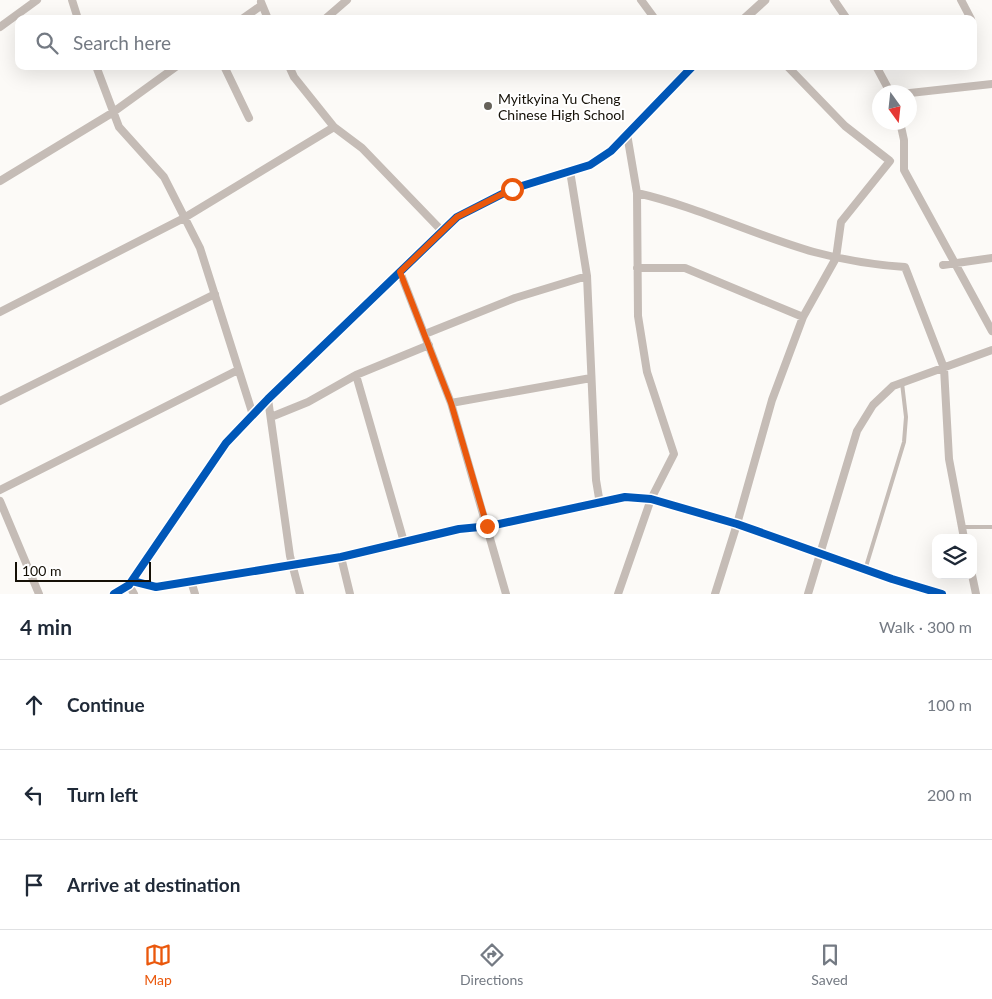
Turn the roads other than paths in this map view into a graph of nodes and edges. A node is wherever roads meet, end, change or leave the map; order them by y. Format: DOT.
graph roads {
  1 [pos="37,0"];
  2 [pos="72,0"];
  3 [pos="347,0"];
  4 [pos="641,0"];
  5 [pos="765,0"];
  6 [pos="834,0"];
  7 [pos="961,0"];
  8 [pos="261,2"];
  9 [pos="16,15"];
  10 [pos="77,15"];
  11 [pos="246,15"];
  12 [pos="266,15"];
  13 [pos="330,15"];
  14 [pos="652,15"];
  15 [pos="748,15"];
  16 [pos="844,15"];
  17 [pos="969,15"];
  18 [pos="15,16"];
  19 [pos="0,27"];
  20 [pos="97,70"];
  21 [pos="171,70"];
  22 [pos="226,70"];
  23 [pos="291,70"];
  24 [pos="689,70"];
  25 [pos="791,70"];
  26 [pos="878,70"];
  27 [pos="992,84"];
  28 [pos="887,85"];
  29 [pos="917,92"];
  30 [pos="112,113"];
  31 [pos="249,118"];
  32 [pos="334,127"];
  33 [pos="902,130"];
  34 [pos="627,134"];
  35 [pos="570,171"];
  36 [pos="0,181"];
  37 [pos="637,193"];
  38 [pos="184,218"];
  39 [pos="442,231"];
  40 [pos="836,258"];
  41 [pos="992,258"];
  42 [pos="953,262"];
  43 [pos="943,265"];
  44 [pos="637,268"];
  45 [pos="400,272"];
  46 [pos="587,276"];
  47 [pos="215,294"];
  48 [pos="0,312"];
  49 [pos="803,317"];
  50 [pos="992,331"];
  51 [pos="425,334"];
  52 [pos="429,345"];
  53 [pos="992,350"];
  54 [pos="944,368"];
  55 [pos="238,370"];
  56 [pos="356,375"];
  57 [pos="591,378"];
  58 [pos="902,383"];
  59 [pos="268,399"];
  60 [pos="0,401"];
  61 [pos="451,403"];
  62 [pos="253,415"];
  63 [pos="270,417"];
  64 [pos="0,490"];
  65 [pos="651,499"];
  66 [pos="0,501"];
  67 [pos="600,504"];
  68 [pos="737,524"];
  69 [pos="487,526"];
  70 [pos="962,527"];
  71 [pos="992,527"];
  72 [pos="963,534"];
  73 [pos="404,542"];
  74 [pos="819,554"];
  75 [pos="341,557"];
  76 [pos="292,564"];
  77 [pos="865,570"];
  78 [pos="973,579"];
  79 [pos="191,581"];
  80 [pos="130,583"];
  81 [pos="922,592"];
  82 [pos="39,594"];
  83 [pos="114,594"];
  84 [pos="134,594"];
  85 [pos="195,594"];
  86 [pos="300,594"];
  87 [pos="350,594"];
  88 [pos="506,594"];
  89 [pos="618,594"];
  90 [pos="715,594"];
  91 [pos="808,594"];
  92 [pos="942,594"];
  93 [pos="976,594"];
  1 -- 9 [label="street"];
  2 -- 10 [label="street"];
  3 -- 13 [label="street"];
  4 -- 14 [label="street"];
  5 -- 15 [label="street"];
  6 -- 16 [label="street"];
  7 -- 17 [label="street"];
  8 -- 11 [label="street"];
  8 -- 12 [label="street"];
  18 -- 19 [label="street"];
  20 -- 30 [label="street"];
  21 -- 30 [label="street"];
  22 -- 31 [label="street"];
  23 -- 32 [label="street"];
  24 -- 34 [label="street"];
  25 -- 40 [label="street"];
  26 -- 28 [label="street"];
  27 -- 29 [label="street"];
  30 -- 36 [label="street"];
  30 -- 38 [label="street"];
  32 -- 38 [label="street"];
  32 -- 39 [label="street"];
  33 -- 42 [label="street"];
  34 -- 35 [label="street"];
  34 -- 37 [label="street"];
  35 -- 39 [label="street"];
  35 -- 46 [label="street"];
  37 -- 40 [label="street"];
  37 -- 44 [label="street"];
  38 -- 47 [label="street"];
  38 -- 48 [label="street"];
  39 -- 45 [label="street"];
  40 -- 49 [label="street"];
  40 -- 54 [label="street"];
  41 -- 42 [label="street"];
  42 -- 43 [label="street"];
  42 -- 50 [label="street"];
  44 -- 49 [label="street"];
  44 -- 65 [label="street"];
  45 -- 51 [label="street"];
  45 -- 59 [label="street"];
  46 -- 51 [label="street"];
  46 -- 57 [label="street"];
  47 -- 55 [label="street"];
  47 -- 60 [label="street"];
  49 -- 68 [label="street"];
  51 -- 52 [label="street"];
  52 -- 56 [label="street"];
  52 -- 61 [label="street"];
  53 -- 54 [label="street"];
  54 -- 58 [label="street"];
  54 -- 70 [label="street"];
  55 -- 62 [label="street"];
  55 -- 64 [label="street"];
  56 -- 63 [label="street"];
  56 -- 73 [label="street"];
  57 -- 61 [label="street"];
  57 -- 67 [label="street"];
  58 -- 74 [label="street"];
  58 -- 77 [label="lane"];
  59 -- 62 [label="street"];
  59 -- 63 [label="street"];
  61 -- 69 [label="street"];
  62 -- 80 [label="street"];
  63 -- 76 [label="street"];
  65 -- 67 [label="street"];
  65 -- 68 [label="street"];
  65 -- 89 [label="street"];
  66 -- 82 [label="street"];
  67 -- 69 [label="street"];
  68 -- 74 [label="street"];
  68 -- 90 [label="street"];
  69 -- 73 [label="street"];
  69 -- 88 [label="street"];
  70 -- 71 [label="lane"];
  70 -- 72 [label="street"];
  73 -- 75 [label="street"];
  74 -- 77 [label="street"];
  74 -- 91 [label="street"];
  75 -- 76 [label="street"];
  75 -- 87 [label="street"];
  76 -- 79 [label="street"];
  76 -- 86 [label="street"];
  77 -- 81 [label="street"];
  78 -- 93 [label="street"];
  79 -- 80 [label="street"];
  79 -- 85 [label="street"];
  80 -- 83 [label="street"];
  80 -- 84 [label="street"];
  81 -- 92 [label="street"];
}
